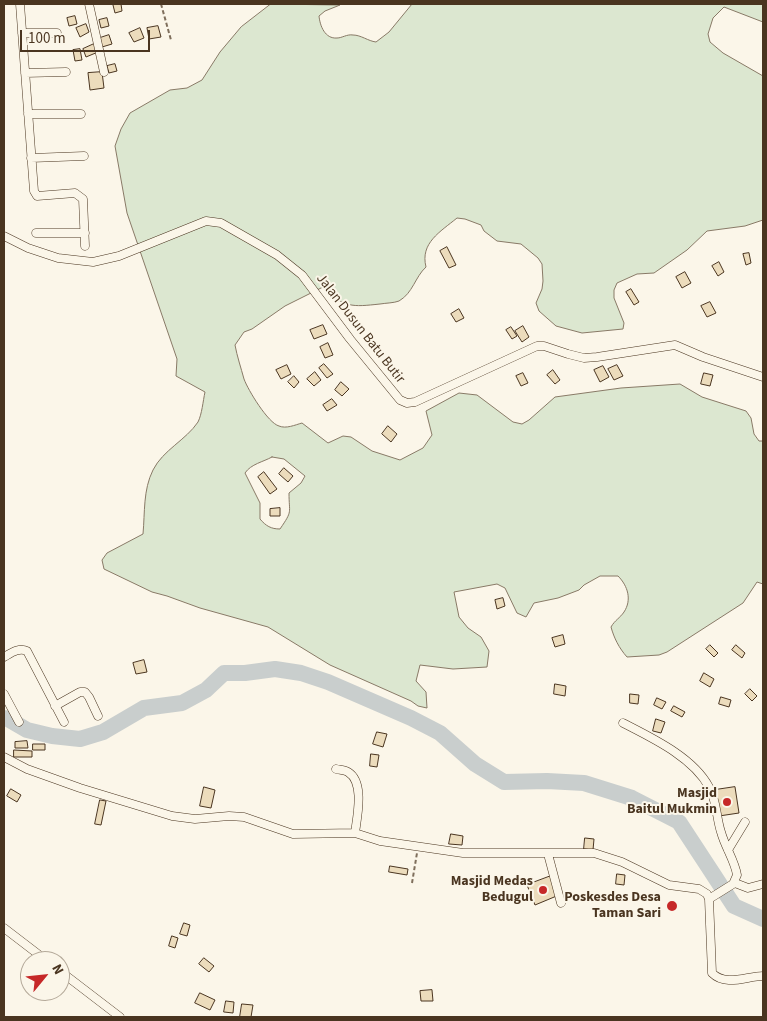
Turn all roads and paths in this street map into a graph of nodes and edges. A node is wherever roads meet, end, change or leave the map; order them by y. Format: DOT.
graph roads {
  1 [pos="20,4"];
  2 [pos="89,4"];
  3 [pos="161,4"];
  4 [pos="22,33"];
  5 [pos="57,33"];
  6 [pos="171,40"];
  7 [pos="66,72"];
  8 [pos="104,72"];
  9 [pos="25,73"];
  10 [pos="28,114"];
  11 [pos="82,114"];
  12 [pos="84,156"];
  13 [pos="31,158"];
  14 [pos="36,232"];
  15 [pos="86,234"];
  16 [pos="4,236"];
  17 [pos="86,246"];
  18 [pos="763,377"];
  19 [pos="4,657"];
  20 [pos="4,694"];
  21 [pos="55,706"];
  22 [pos="98,716"];
  23 [pos="19,722"];
  24 [pos="64,722"];
  25 [pos="623,723"];
  26 [pos="4,757"];
  27 [pos="336,769"];
  28 [pos="745,822"];
  29 [pos="354,833"];
  30 [pos="418,846"];
  31 [pos="728,850"];
  32 [pos="548,854"];
  33 [pos="412,883"];
  34 [pos="763,884"];
  35 [pos="733,885"];
  36 [pos="712,897"];
  37 [pos="561,903"];
  38 [pos="4,928"];
  39 [pos="34,951"];
  40 [pos="763,976"];
  41 [pos="70,979"];
  42 [pos="120,1017"];
  1 -- 4 [label="street"];
  2 -- 8 [label="street"];
  3 -- 6 [label="path"];
  4 -- 5 [label="street"];
  4 -- 9 [label="street"];
  7 -- 9 [label="street"];
  9 -- 10 [label="street"];
  10 -- 11 [label="street"];
  10 -- 13 [label="street"];
  12 -- 13 [label="street"];
  13 -- 15 [label="street"];
  14 -- 15 [label="street"];
  15 -- 17 [label="street"];
  16 -- 18 [label="street, Jalan Dusun Batu Butir"];
  19 -- 21 [label="street"];
  20 -- 23 [label="street"];
  21 -- 22 [label="street"];
  21 -- 24 [label="street"];
  25 -- 31 [label="street"];
  26 -- 29 [label="street"];
  27 -- 29 [label="street"];
  28 -- 31 [label="street"];
  29 -- 30 [label="street"];
  30 -- 32 [label="street"];
  30 -- 33 [label="path"];
  31 -- 35 [label="street"];
  32 -- 36 [label="street"];
  32 -- 37 [label="street"];
  34 -- 35 [label="street"];
  35 -- 36 [label="street"];
  36 -- 40 [label="street"];
  38 -- 39 [label="street"];
  41 -- 42 [label="street"];
}
